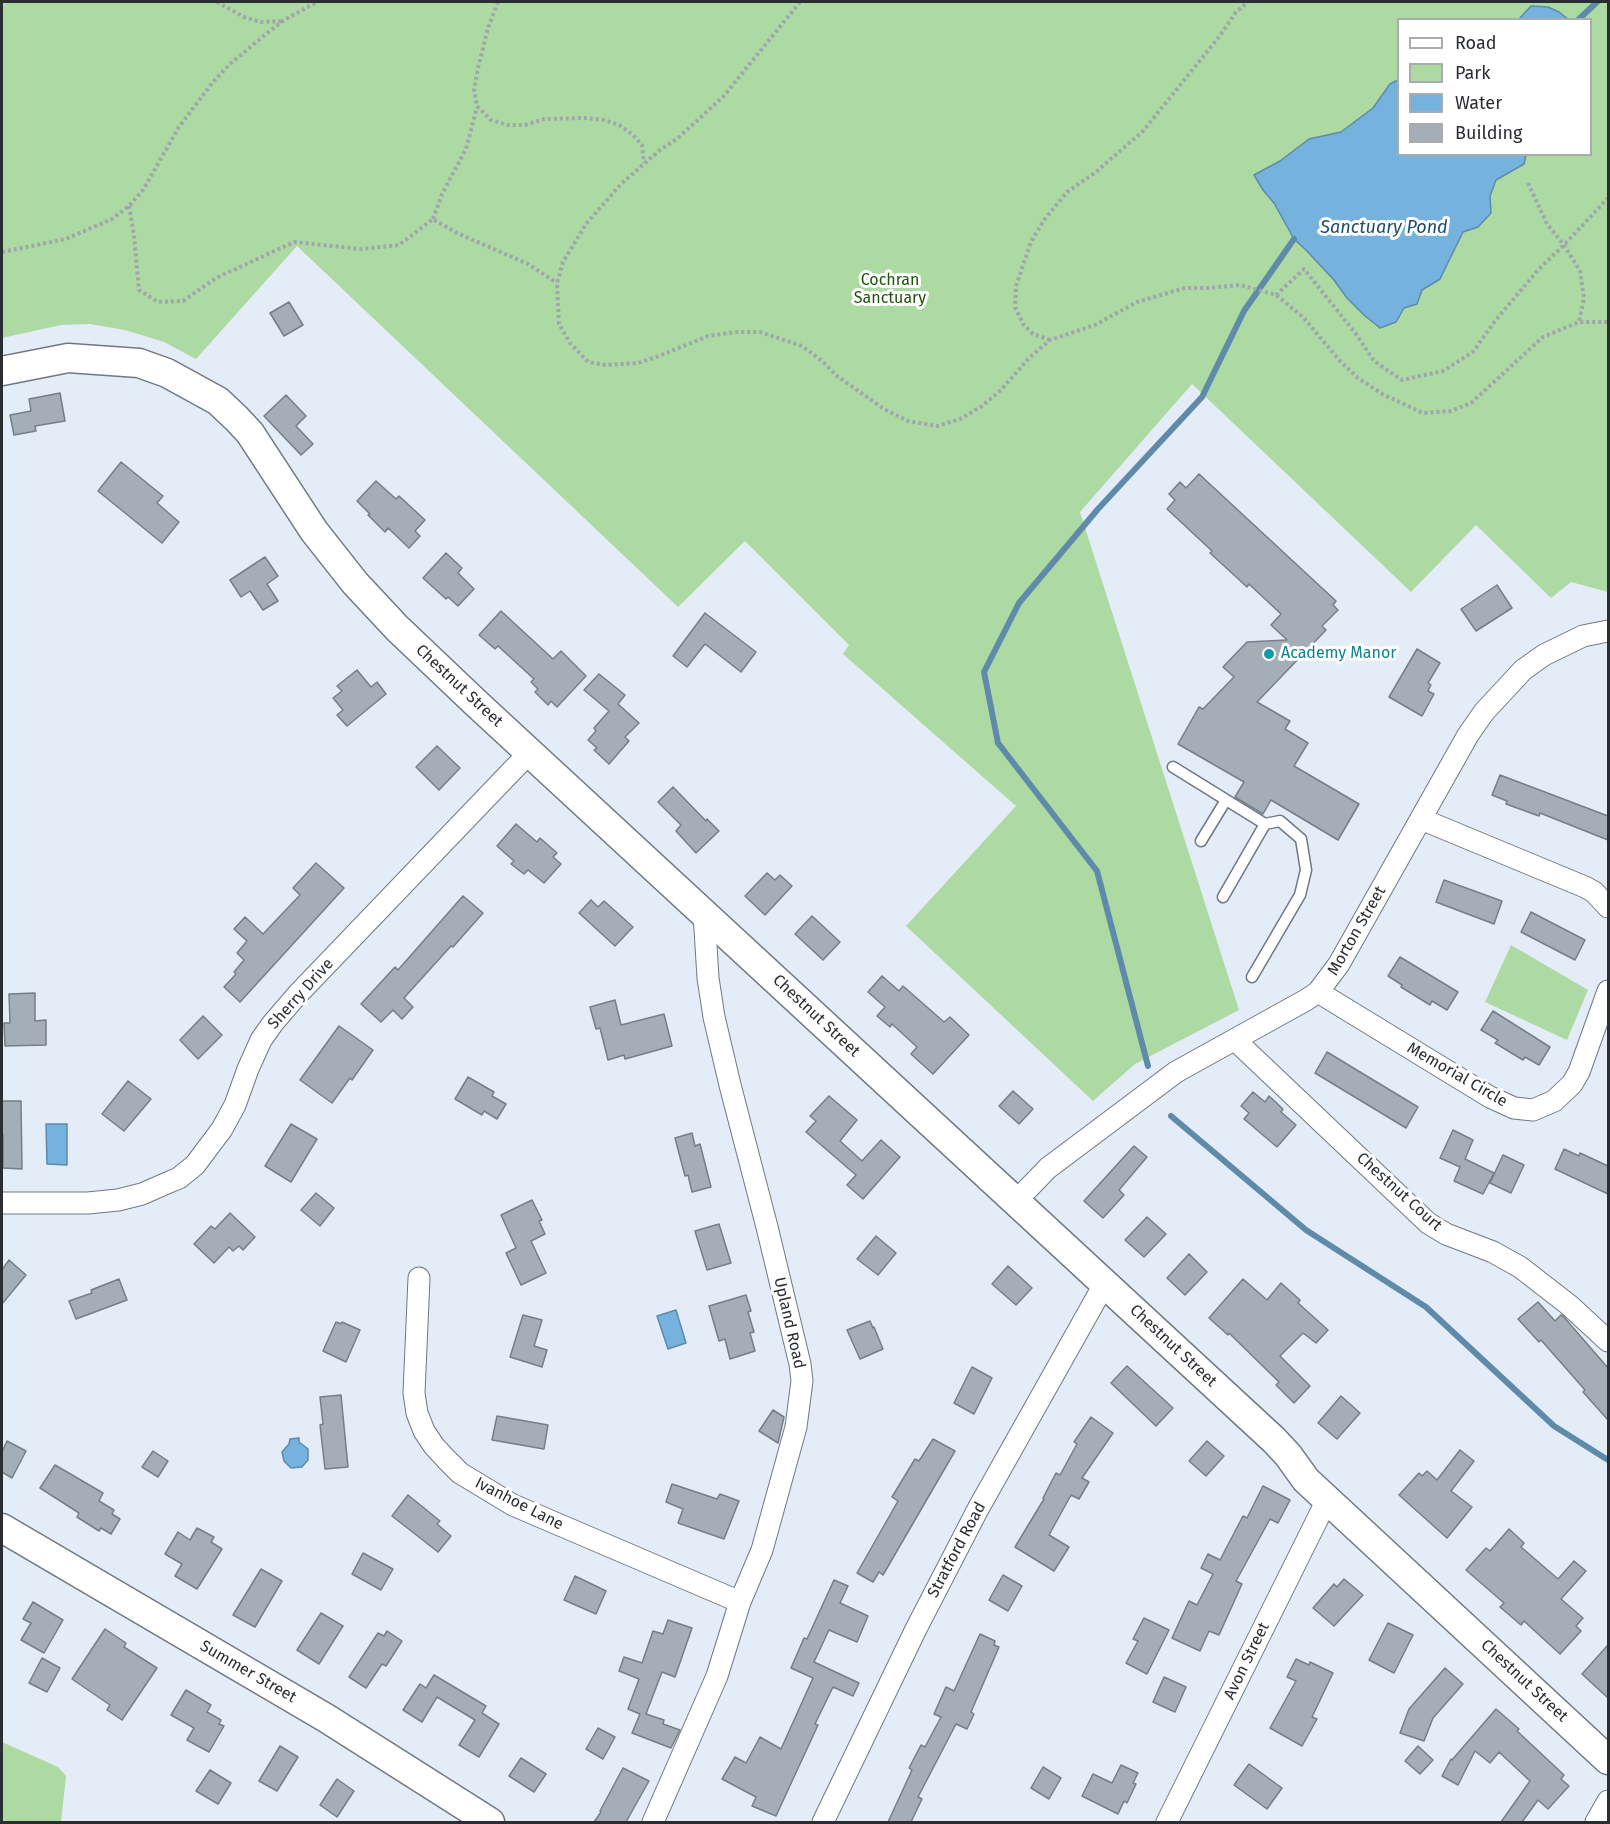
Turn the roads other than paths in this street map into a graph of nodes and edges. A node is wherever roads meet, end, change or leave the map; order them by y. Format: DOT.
graph roads {
  1 [pos="2,371"];
  2 [pos="1608,631"];
  3 [pos="530,752"];
  4 [pos="1173,767"];
  5 [pos="1226,800"];
  6 [pos="1421,819"];
  7 [pos="1265,824"];
  8 [pos="1201,841"];
  9 [pos="1222,897"];
  10 [pos="1608,907"];
  11 [pos="704,913"];
  12 [pos="1252,977"];
  13 [pos="1318,992"];
  14 [pos="1606,1005"];
  15 [pos="1235,1040"];
  16 [pos="1016,1201"];
  17 [pos="2,1203"];
  18 [pos="419,1278"];
  19 [pos="1105,1283"];
  20 [pos="1608,1341"];
  21 [pos="1327,1500"];
  22 [pos="2,1528"];
  23 [pos="740,1602"];
  24 [pos="1608,1760"];
  25 [pos="1608,1801"];
  26 [pos="490,1822"];
  27 [pos="653,1822"];
  28 [pos="823,1822"];
  29 [pos="1167,1822"];
  30 [pos="1596,1822"];
  1 -- 3 [label="street, Chestnut Street"];
  2 -- 6 [label="street, Morton Street"];
  3 -- 11 [label="street, Chestnut Street"];
  3 -- 17 [label="street, Sherry Drive"];
  4 -- 5 [label="lane"];
  5 -- 7 [label="lane"];
  5 -- 8 [label="lane"];
  6 -- 10 [label="street"];
  6 -- 13 [label="street, Morton Street"];
  7 -- 9 [label="lane"];
  7 -- 12 [label="lane"];
  11 -- 16 [label="street, Chestnut Street"];
  11 -- 23 [label="street, Upland Road"];
  13 -- 14 [label="street, Memorial Circle"];
  13 -- 15 [label="street, Morton Street"];
  15 -- 16 [label="street, Morton Street"];
  15 -- 20 [label="street, Chestnut Court"];
  16 -- 19 [label="street, Chestnut Street"];
  18 -- 23 [label="street, Ivanhoe Lane"];
  19 -- 21 [label="street, Chestnut Street"];
  19 -- 28 [label="street, Stratford Road"];
  21 -- 24 [label="street, Chestnut Street"];
  21 -- 29 [label="street, Avon Street"];
  22 -- 26 [label="street, Summer Street"];
  23 -- 27 [label="street, Upland Road"];
  25 -- 30 [label="street"];
}
